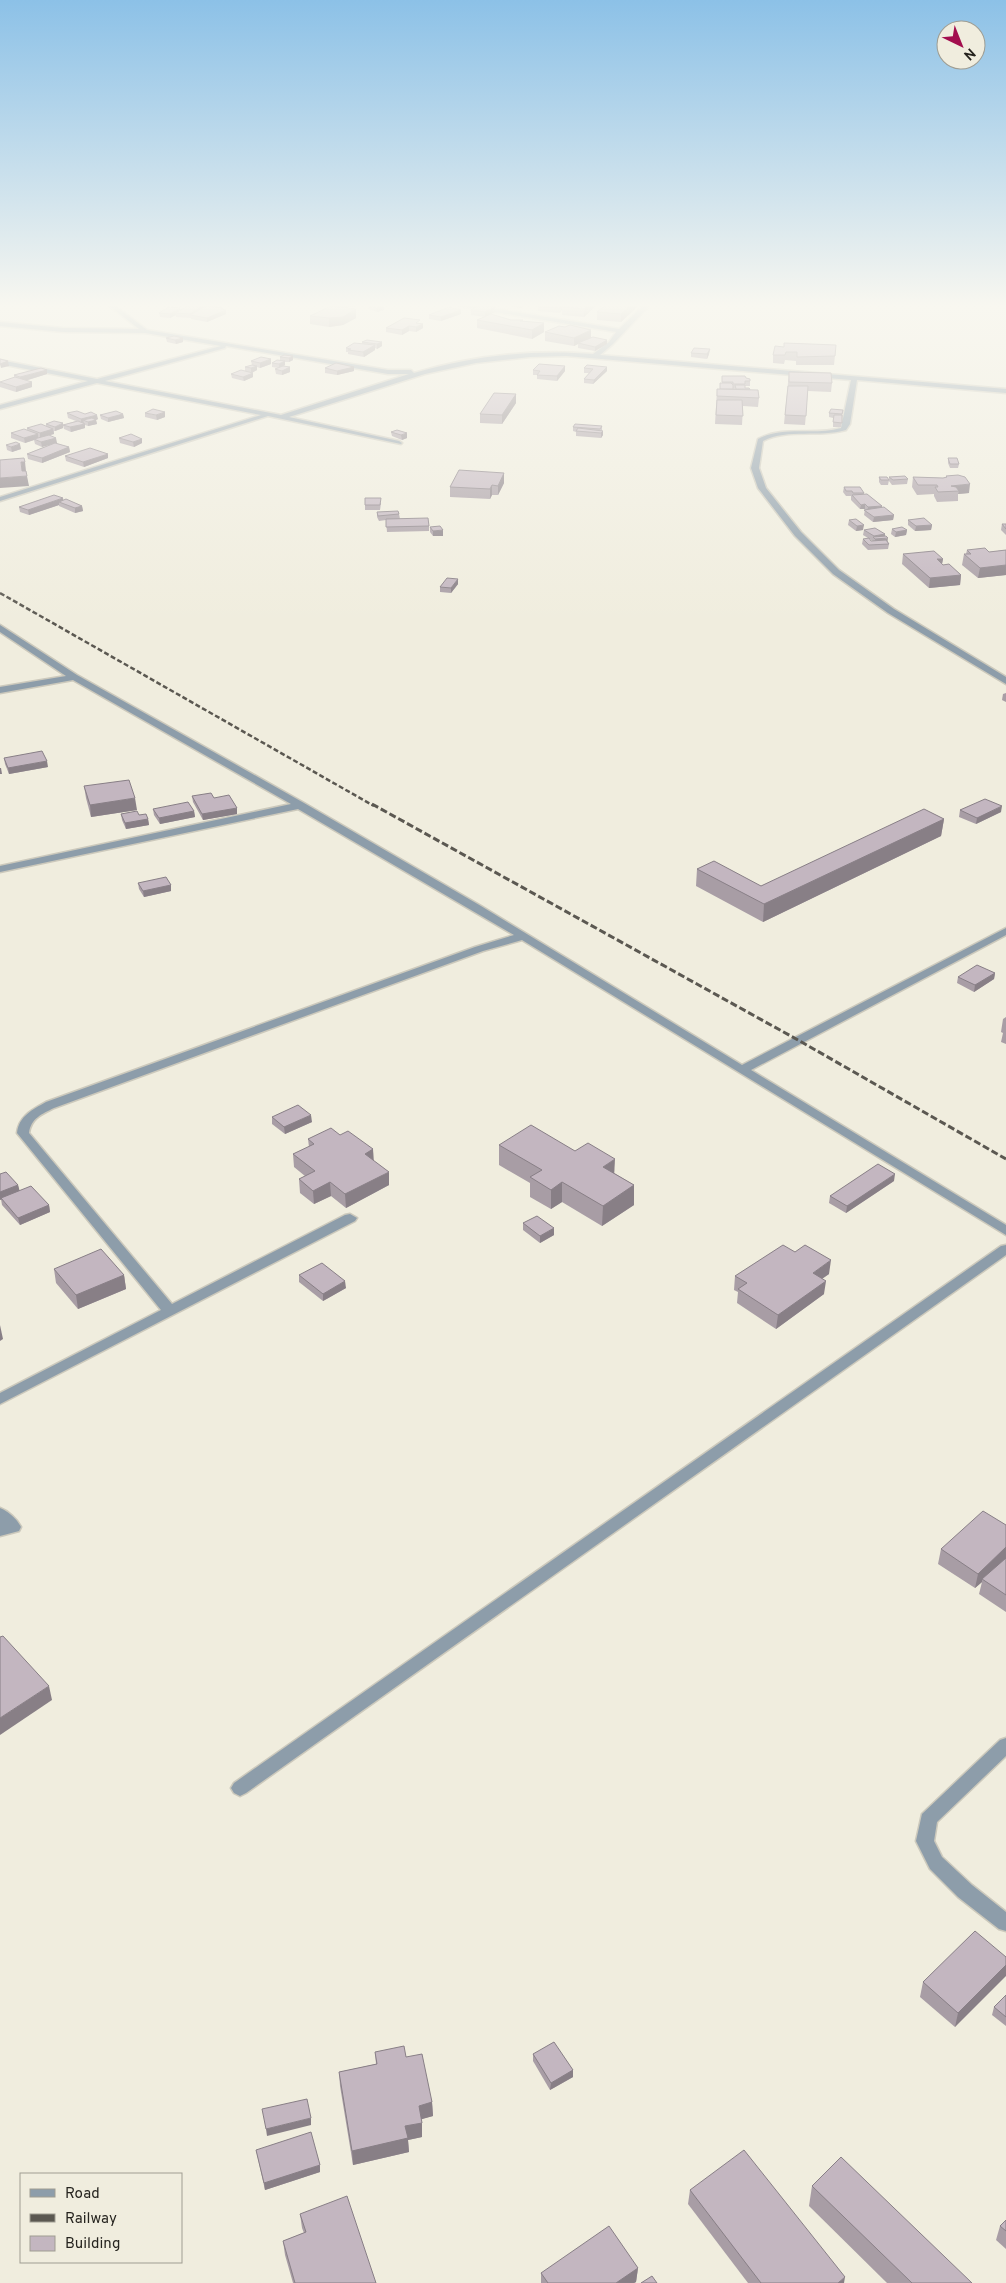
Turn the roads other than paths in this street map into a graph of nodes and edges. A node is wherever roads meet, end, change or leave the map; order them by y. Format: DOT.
graph roads {
  1 [pos="245,411"];
  2 [pos="302,411"];
  3 [pos="849,411"];
  4 [pos="268,415"];
  5 [pos="282,417"];
  6 [pos="399,443"];
  7 [pos="0,499"];
  8 [pos="0,628"];
  9 [pos="74,678"];
  10 [pos="1006,681"];
  11 [pos="0,690"];
  12 [pos="301,805"];
  13 [pos="0,869"];
  14 [pos="1006,931"];
  15 [pos="522,936"];
  16 [pos="742,1070"];
  17 [pos="350,1218"];
  18 [pos="1006,1231"];
  19 [pos="1006,1249"];
  20 [pos="170,1311"];
  21 [pos="0,1399"];
  22 [pos="0,1514"];
  23 [pos="0,1530"];
  24 [pos="1006,1745"];
  25 [pos="240,1788"];
  26 [pos="1006,1923"];
  1 -- 4 [label="street"];
  2 -- 5 [label="street"];
  3 -- 10 [label="street"];
  4 -- 5 [label="street"];
  4 -- 7 [label="street"];
  5 -- 6 [label="street"];
  8 -- 9 [label="street"];
  9 -- 11 [label="street"];
  9 -- 12 [label="street"];
  12 -- 13 [label="street"];
  12 -- 15 [label="street"];
  14 -- 16 [label="street"];
  15 -- 16 [label="street"];
  15 -- 20 [label="street"];
  16 -- 18 [label="street"];
  17 -- 20 [label="street"];
  19 -- 25 [label="street"];
  20 -- 21 [label="street"];
  22 -- 23 [label="street"];
  24 -- 26 [label="street"];
}
